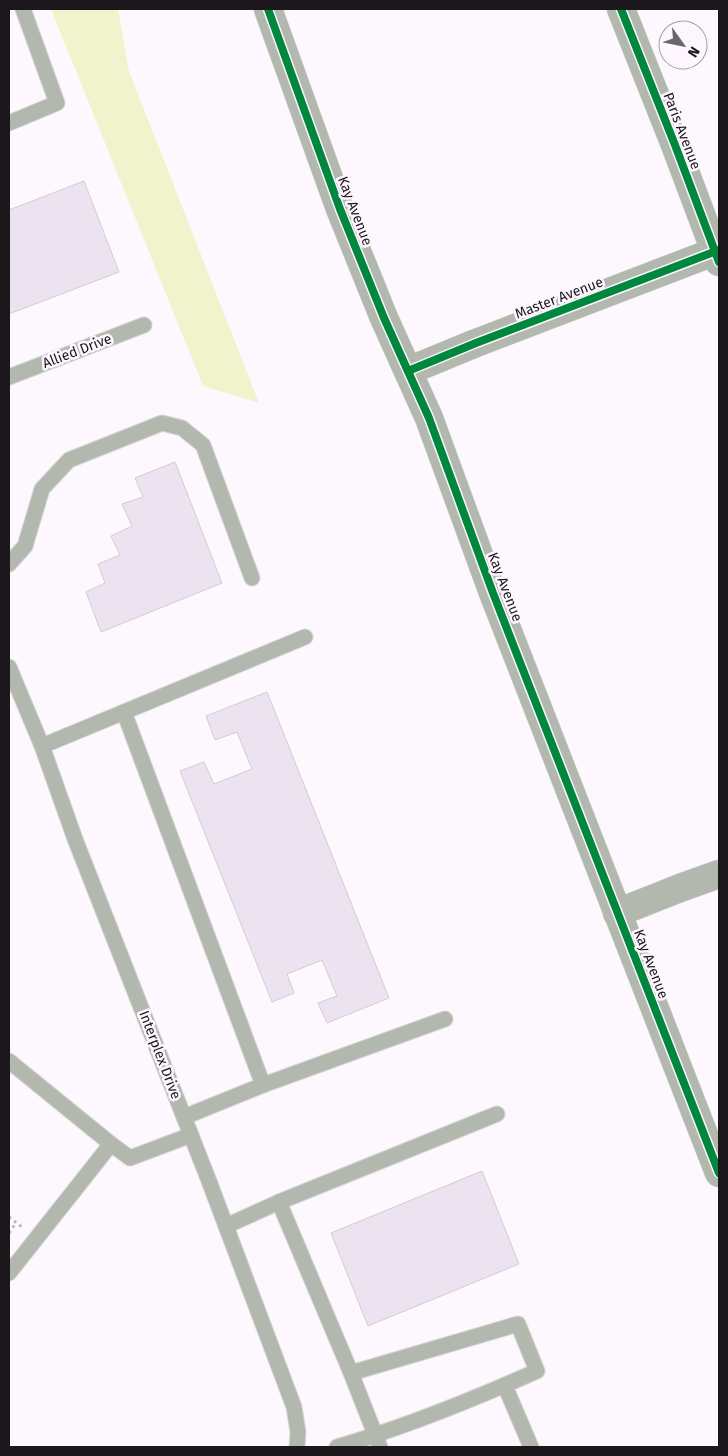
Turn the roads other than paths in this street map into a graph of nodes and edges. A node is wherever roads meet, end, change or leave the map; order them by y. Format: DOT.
graph roads {
  1 [pos="23,9"];
  2 [pos="268,9"];
  3 [pos="621,9"];
  4 [pos="9,123"];
  5 [pos="718,255"];
  6 [pos="144,325"];
  7 [pos="408,371"];
  8 [pos="9,378"];
  9 [pos="9,564"];
  10 [pos="252,578"];
  11 [pos="305,637"];
  12 [pos="9,667"];
  13 [pos="124,712"];
  14 [pos="42,746"];
  15 [pos="719,874"];
  16 [pos="618,913"];
  17 [pos="445,1019"];
  18 [pos="9,1061"];
  19 [pos="263,1085"];
  20 [pos="497,1114"];
  21 [pos="184,1117"];
  22 [pos="191,1135"];
  23 [pos="111,1144"];
  24 [pos="719,1173"];
  25 [pos="279,1202"];
  26 [pos="226,1226"];
  27 [pos="9,1273"];
  28 [pos="351,1373"];
  29 [pos="505,1386"];
  30 [pos="378,1441"];
  31 [pos="297,1447"];
  32 [pos="337,1447"];
  33 [pos="531,1447"];
  1 -- 4 [label="lane"];
  2 -- 7 [label="street, Kay Avenue"];
  3 -- 5 [label="street, Paris Avenue"];
  5 -- 7 [label="street, Master Avenue"];
  6 -- 8 [label="lane, Allied Drive"];
  7 -- 16 [label="street, Kay Avenue"];
  9 -- 10 [label="lane"];
  11 -- 13 [label="lane"];
  12 -- 14 [label="lane, Interplex Drive"];
  13 -- 14 [label="lane"];
  13 -- 19 [label="lane"];
  14 -- 21 [label="lane, Interplex Drive"];
  15 -- 16 [label="street"];
  16 -- 24 [label="street, Kay Avenue"];
  17 -- 19 [label="lane"];
  18 -- 23 [label="lane"];
  19 -- 21 [label="lane"];
  20 -- 25 [label="lane"];
  21 -- 22 [label="lane, Interplex Drive"];
  22 -- 23 [label="lane"];
  22 -- 26 [label="lane, Interplex Drive"];
  23 -- 27 [label="lane"];
  25 -- 26 [label="lane"];
  25 -- 28 [label="lane"];
  26 -- 31 [label="lane, Interplex Drive"];
  28 -- 29 [label="lane"];
  28 -- 30 [label="lane"];
  29 -- 30 [label="lane"];
  29 -- 33 [label="lane"];
  30 -- 32 [label="lane"];
}
